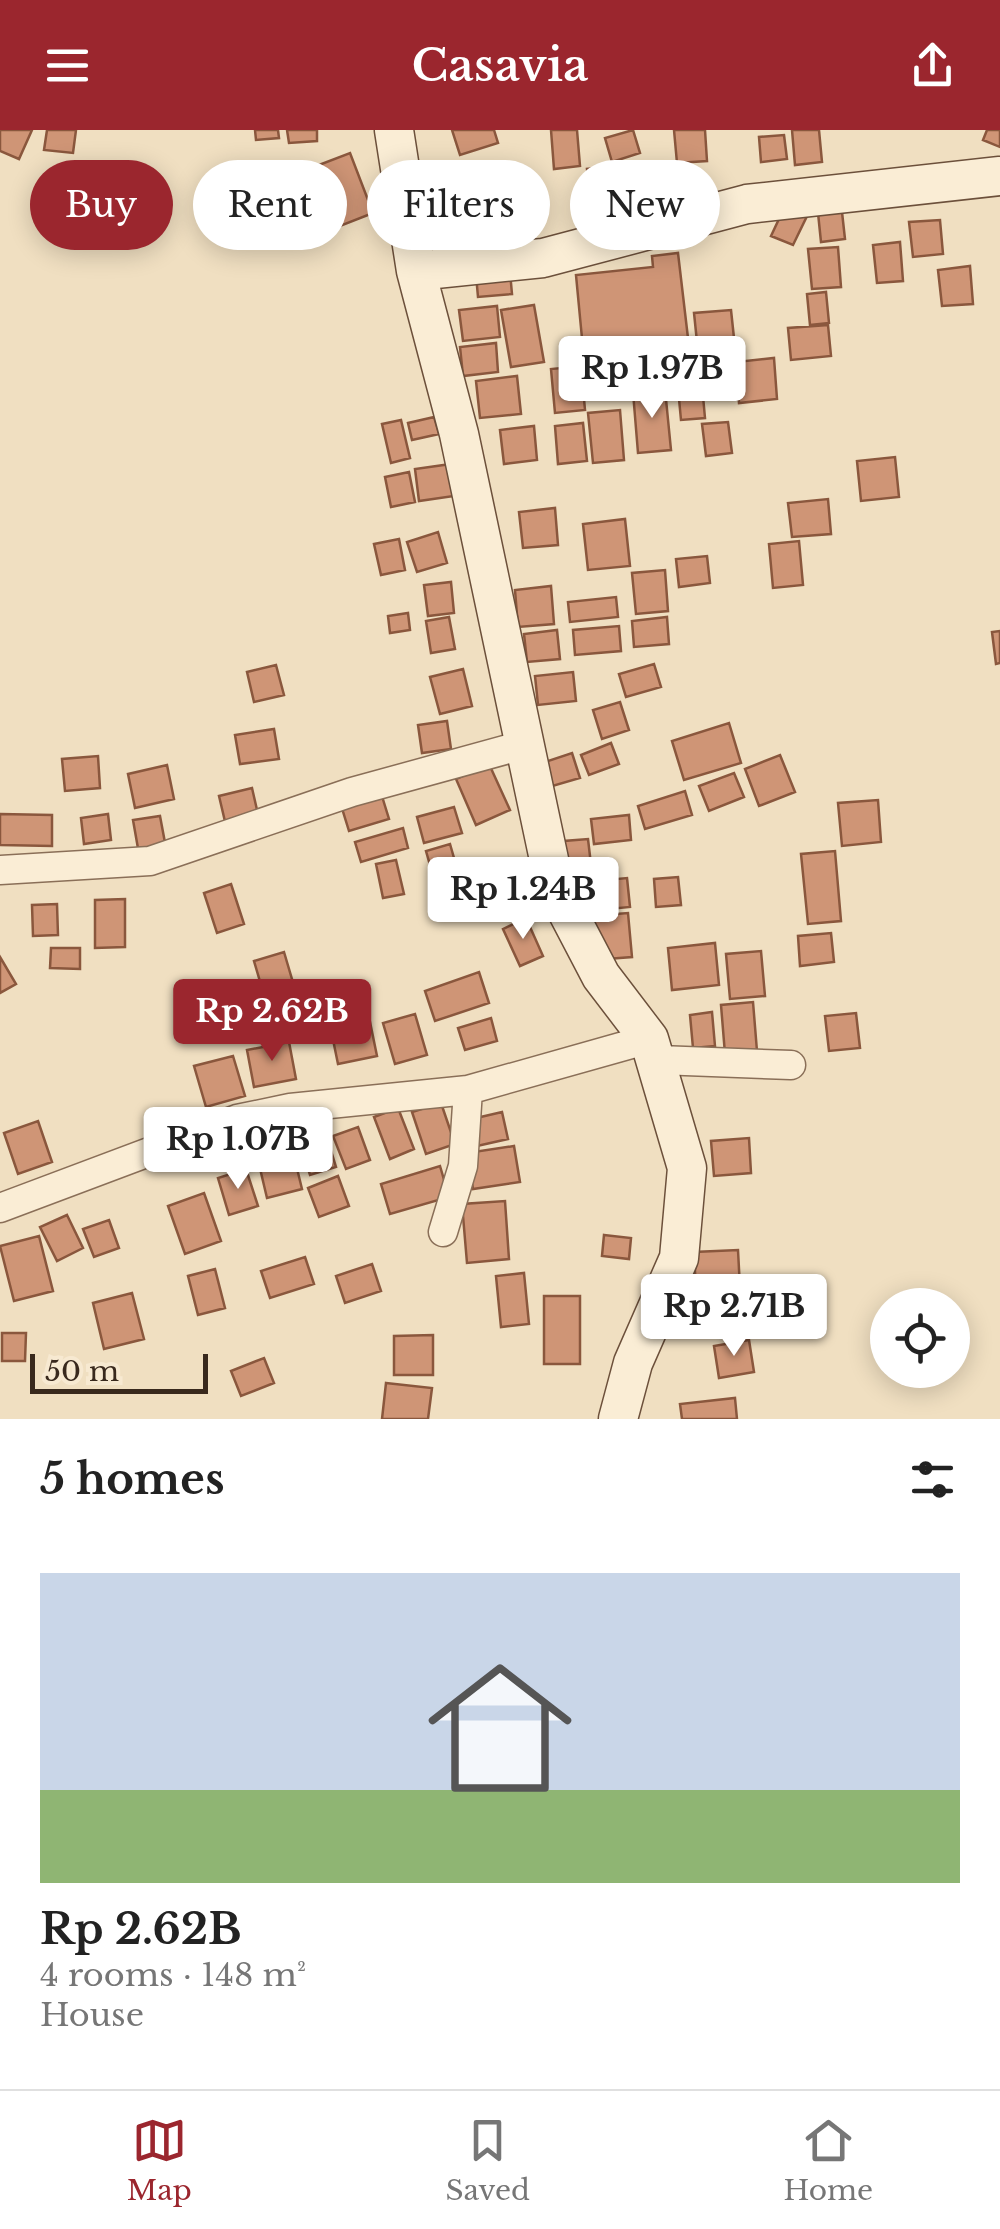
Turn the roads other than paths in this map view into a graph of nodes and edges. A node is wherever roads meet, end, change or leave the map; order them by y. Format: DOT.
graph roads {
  1 [pos="394,130"];
  2 [pos="1000,176"];
  3 [pos="416,270"];
  4 [pos="524,745"];
  5 [pos="0,870"];
  6 [pos="654,1050"];
  7 [pos="791,1064"];
  8 [pos="468,1090"];
  9 [pos="0,1208"];
  10 [pos="443,1232"];
  11 [pos="618,1419"];
  1 -- 3 [label="street"];
  2 -- 3 [label="street"];
  3 -- 4 [label="street"];
  4 -- 5 [label="street"];
  4 -- 6 [label="street"];
  6 -- 7 [label="street"];
  6 -- 8 [label="street"];
  6 -- 11 [label="street"];
  8 -- 9 [label="street"];
  8 -- 10 [label="street"];
}
